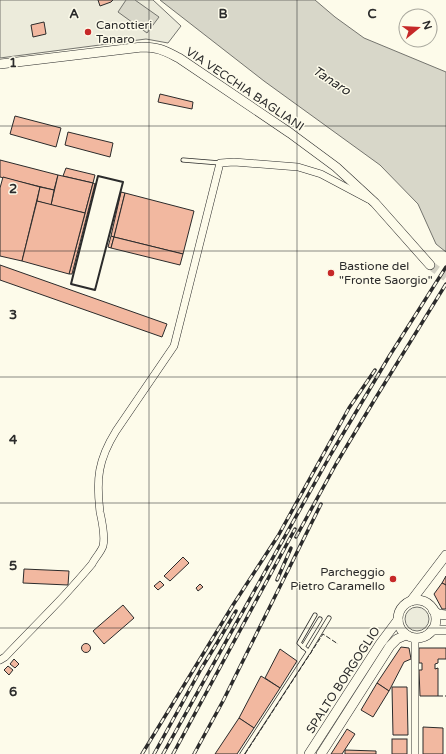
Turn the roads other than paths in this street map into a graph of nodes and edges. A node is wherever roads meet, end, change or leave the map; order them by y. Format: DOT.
graph roads {
  1 [pos="0,64"];
  2 [pos="182,160"];
  3 [pos="220,163"];
  4 [pos="375,203"];
  5 [pos="430,265"];
  6 [pos="446,555"];
  7 [pos="432,574"];
  8 [pos="411,601"];
  9 [pos="430,607"];
  10 [pos="315,615"];
  11 [pos="446,615"];
  12 [pos="330,618"];
  13 [pos="320,619"];
  14 [pos="398,620"];
  15 [pos="432,630"];
  16 [pos="446,630"];
  17 [pos="410,636"];
  18 [pos="303,647"];
  19 [pos="309,652"];
  20 [pos="0,660"];
  21 [pos="242,754"];
  22 [pos="309,754"];
  23 [pos="321,754"];
  24 [pos="414,754"];
  1 -- 4 [label="main road, VIA VECCHIA BAGLIANI"];
  2 -- 3 [label="lane"];
  3 -- 4 [label="street"];
  3 -- 20 [label="street"];
  4 -- 5 [label="main road, VIA VECCHIA BAGLIANI"];
  6 -- 7 [label="main road"];
  7 -- 8 [label="main road, SPALTO BORGOGLIO"];
  7 -- 9 [label="main road"];
  8 -- 9 [label="main road"];
  8 -- 14 [label="main road, SPALTO BORGOGLIO"];
  9 -- 11 [label="main road"];
  9 -- 15 [label="main road"];
  10 -- 18 [label="lane"];
  12 -- 19 [label="lane"];
  13 -- 18 [label="lane"];
  14 -- 17 [label="main road, SPALTO BORGOGLIO"];
  14 -- 22 [label="main road, SPALTO BORGOGLIO"];
  15 -- 16 [label="main road, SPALTO BORGOGLIO"];
  15 -- 17 [label="main road, SPALTO BORGOGLIO"];
  17 -- 23 [label="main road, SPALTO BORGOGLIO"];
  17 -- 24 [label="street"];
  18 -- 19 [label="lane"];
  19 -- 21 [label="lane"];
}
